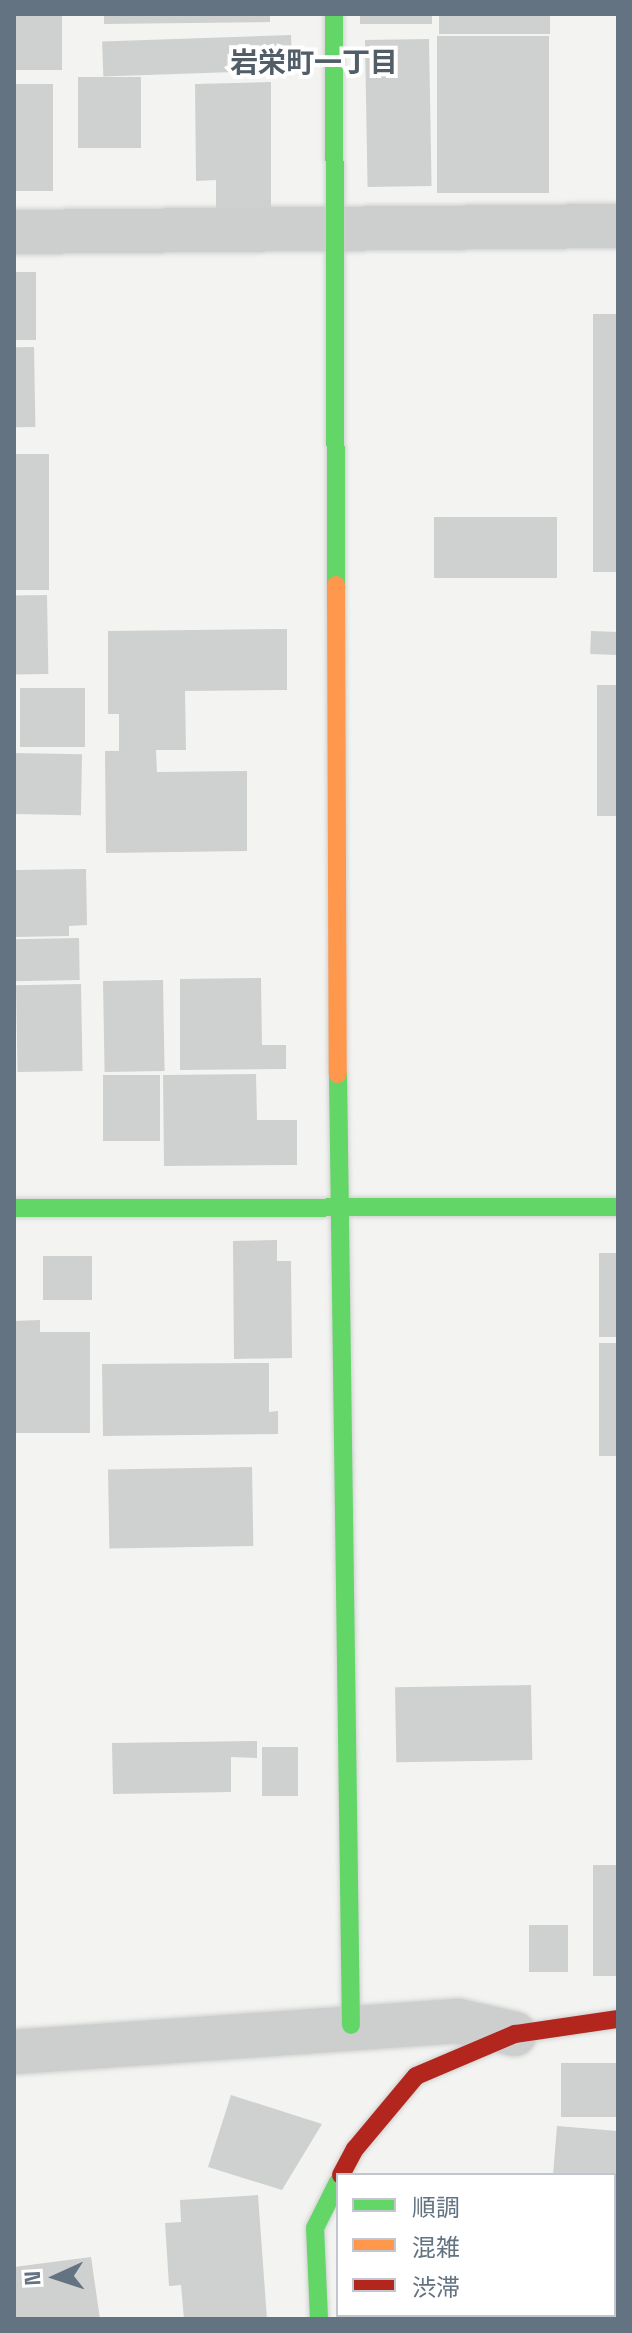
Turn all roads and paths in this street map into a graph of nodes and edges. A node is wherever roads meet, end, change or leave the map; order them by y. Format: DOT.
graph roads {
  1 [pos="334,14"];
  2 [pos="618,226"];
  3 [pos="334,229"];
  4 [pos="14,232"];
  5 [pos="339,1207"];
  6 [pos="618,1207"];
  7 [pos="14,1208"];
  8 [pos="618,2019"];
  9 [pos="351,2025"];
  10 [pos="515,2034"];
  11 [pos="14,2052"];
  12 [pos="342,2173"];
  13 [pos="336,2186"];
  14 [pos="319,2319"];
  1 -- 3 [label="street"];
  2 -- 3 [label="street"];
  3 -- 4 [label="street"];
  3 -- 5 [label="street"];
  5 -- 6 [label="street"];
  5 -- 7 [label="street"];
  5 -- 9 [label="street"];
  8 -- 10 [label="street"];
  9 -- 10 [label="street"];
  9 -- 11 [label="street"];
  10 -- 12 [label="street"];
  13 -- 14 [label="street"];
}
